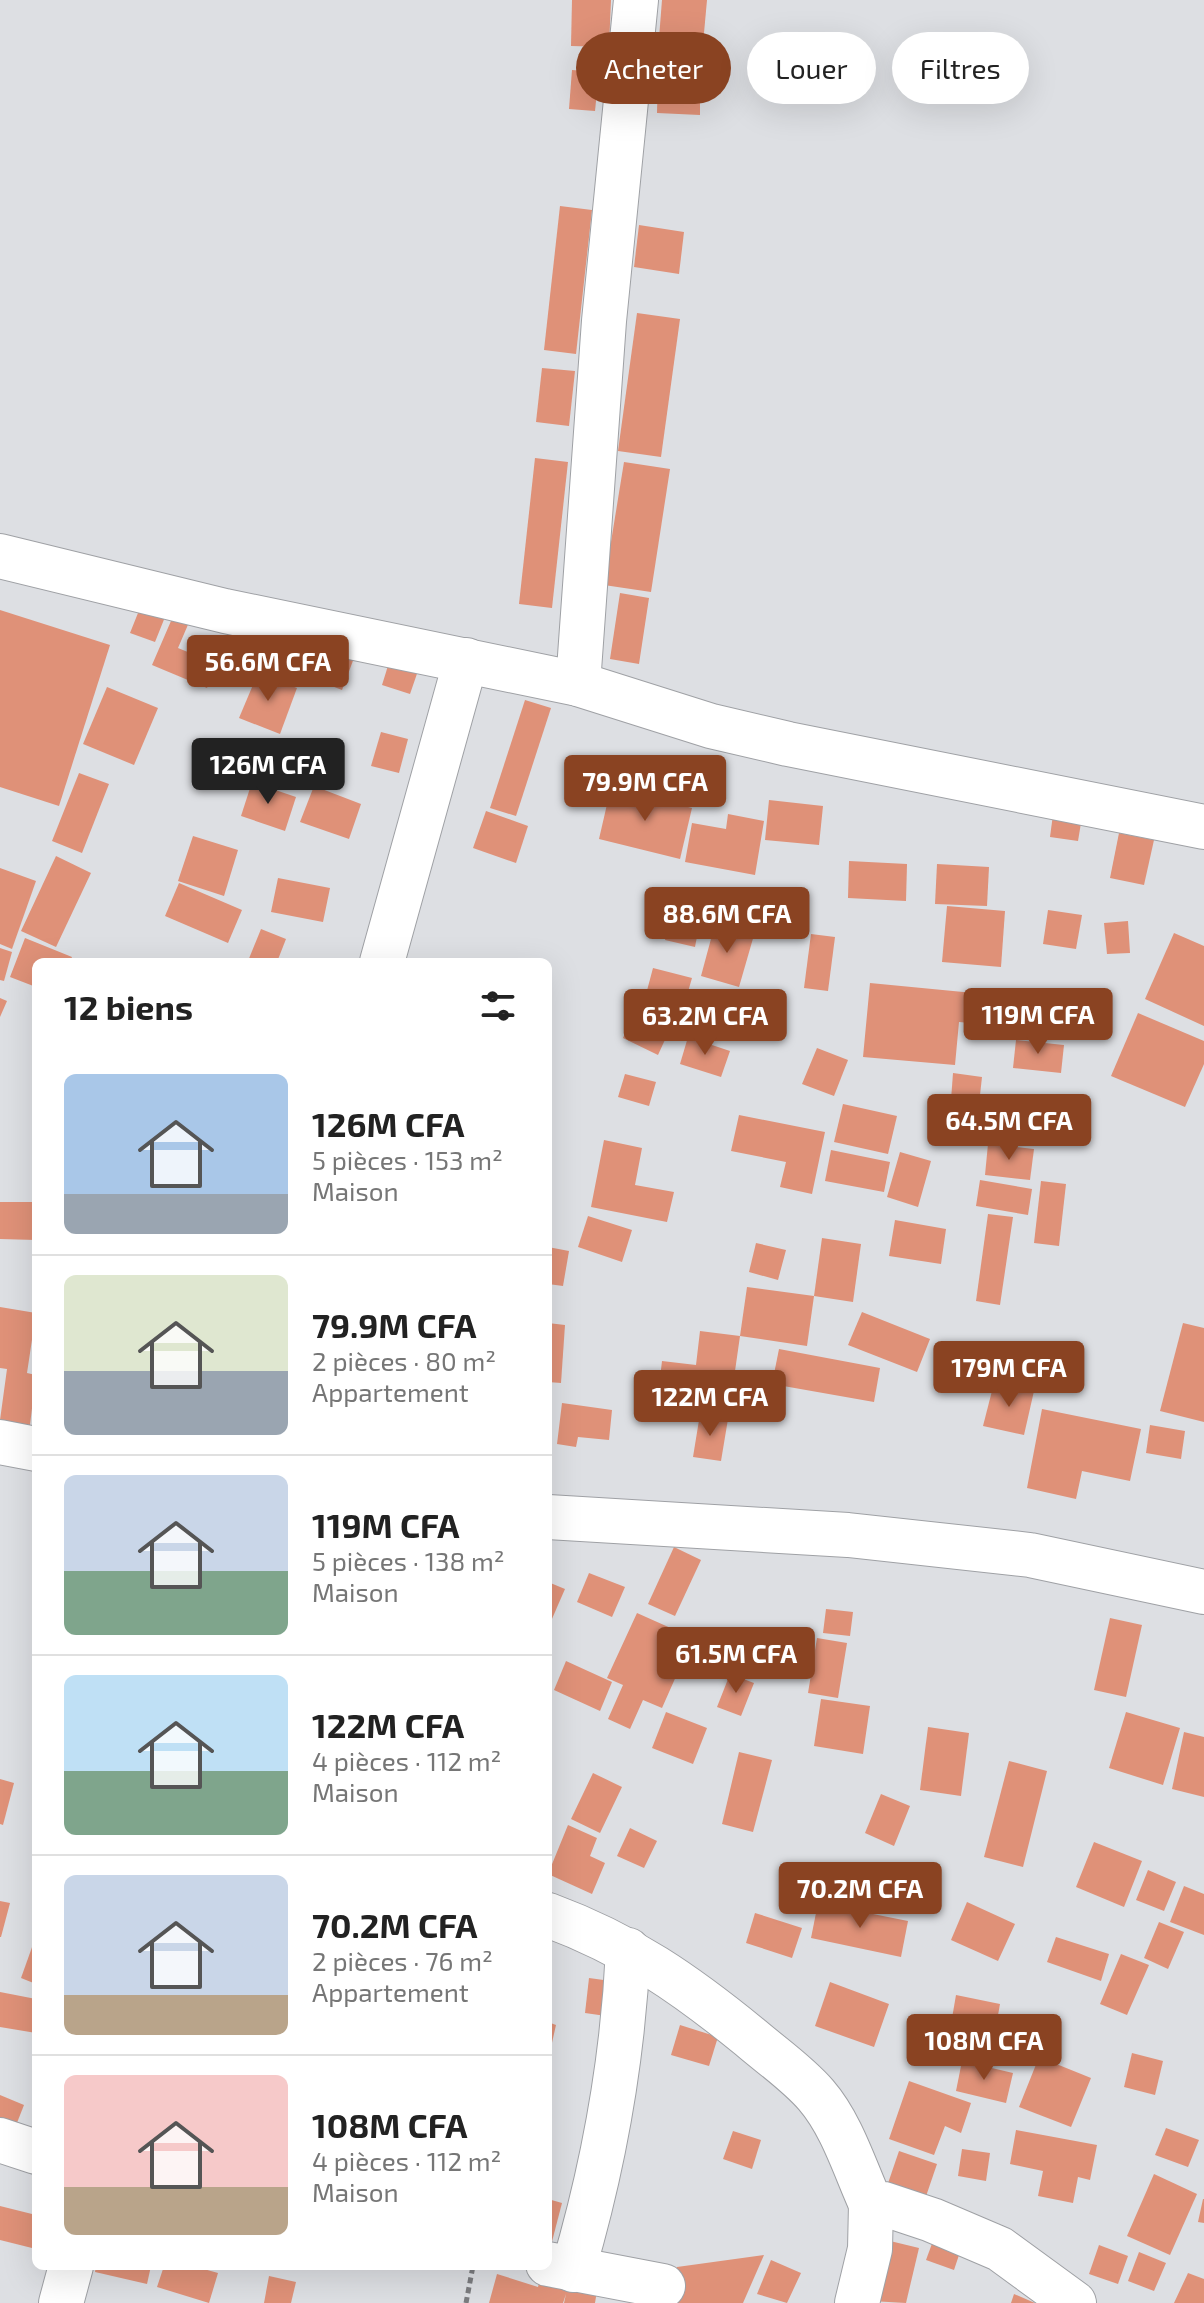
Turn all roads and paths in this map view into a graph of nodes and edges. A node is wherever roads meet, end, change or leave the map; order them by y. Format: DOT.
graph roads {
  1 [pos="636,0"];
  2 [pos="0,556"];
  3 [pos="466,660"];
  4 [pos="578,684"];
  5 [pos="1204,827"];
  6 [pos="383,958"];
  7 [pos="0,1442"];
  8 [pos="32,1448"];
  9 [pos="552,1517"];
  10 [pos="1204,1592"];
  11 [pos="552,1917"];
  12 [pos="628,1950"];
  13 [pos="0,2140"];
  14 [pos="32,2151"];
  15 [pos="871,2204"];
  16 [pos="560,2267"];
  17 [pos="70,2270"];
  18 [pos="472,2270"];
  19 [pos="663,2286"];
  20 [pos="61,2303"];
  21 [pos="466,2303"];
  22 [pos="857,2303"];
  23 [pos="1074,2303"];
  1 -- 4 [label="street"];
  2 -- 3 [label="street"];
  3 -- 4 [label="street"];
  3 -- 6 [label="street"];
  4 -- 5 [label="street"];
  7 -- 8 [label="street"];
  9 -- 10 [label="street"];
  11 -- 12 [label="street"];
  12 -- 15 [label="street"];
  12 -- 16 [label="street"];
  13 -- 14 [label="street"];
  15 -- 22 [label="street"];
  15 -- 23 [label="street"];
  16 -- 19 [label="street"];
  17 -- 20 [label="street"];
  18 -- 21 [label="path"];
}
